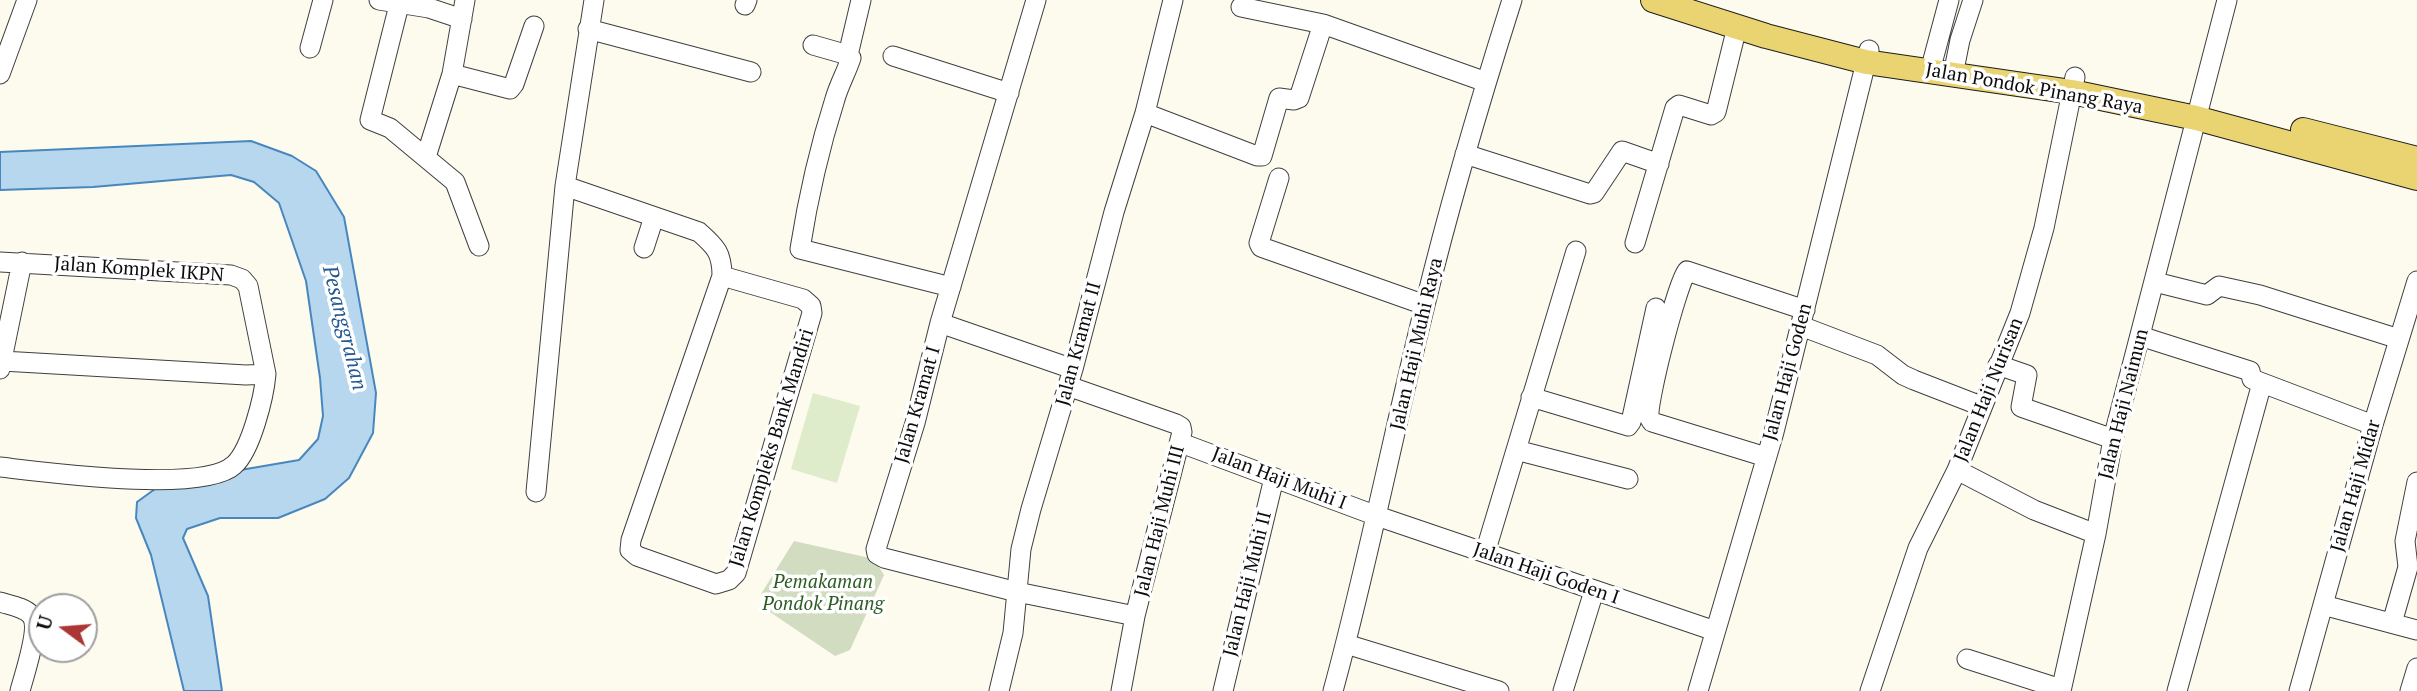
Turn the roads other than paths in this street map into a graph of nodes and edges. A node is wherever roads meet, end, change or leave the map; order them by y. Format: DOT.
graph roads {
  1 [pos="27,0"];
  2 [pos="323,0"];
  3 [pos="379,0"];
  4 [pos="594,0"];
  5 [pos="861,0"];
  6 [pos="1036,0"];
  7 [pos="1172,0"];
  8 [pos="1512,0"];
  9 [pos="1653,0"];
  10 [pos="1679,0"];
  11 [pos="1949,0"];
  12 [pos="1973,0"];
  13 [pos="2227,0"];
  14 [pos="399,5"];
  15 [pos="1241,7"];
  16 [pos="1277,7"];
  17 [pos="464,10"];
  18 [pos="1323,24"];
  19 [pos="534,26"];
  20 [pos="1737,27"];
  21 [pos="588,29"];
  22 [pos="813,45"];
  23 [pos="310,48"];
  24 [pos="848,55"];
  25 [pos="893,56"];
  26 [pos="1868,56"];
  27 [pos="1943,66"];
  28 [pos="751,72"];
  29 [pos="0,74"];
  30 [pos="452,74"];
  31 [pos="1486,82"];
  32 [pos="2074,84"];
  33 [pos="1009,93"];
  34 [pos="2199,111"];
  35 [pos="1145,113"];
  36 [pos="1465,154"];
  37 [pos="426,157"];
  38 [pos="2417,159"];
  39 [pos="1659,164"];
  40 [pos="1279,178"];
  41 [pos="2417,178"];
  42 [pos="565,186"];
  43 [pos="653,217"];
  44 [pos="1635,243"];
  45 [pos="480,246"];
  46 [pos="643,248"];
  47 [pos="1576,251"];
  48 [pos="0,262"];
  49 [pos="22,262"];
  50 [pos="722,276"];
  51 [pos="2417,281"];
  52 [pos="2155,282"];
  53 [pos="951,288"];
  54 [pos="1425,305"];
  55 [pos="1656,308"];
  56 [pos="1803,318"];
  57 [pos="940,323"];
  58 [pos="2140,336"];
  59 [pos="2399,339"];
  60 [pos="1,365"];
  61 [pos="1998,365"];
  62 [pos="266,374"];
  63 [pos="1070,378"];
  64 [pos="2262,383"];
  65 [pos="1531,397"];
  66 [pos="1982,406"];
  67 [pos="2373,425"];
  68 [pos="2113,439"];
  69 [pos="1181,443"];
  70 [pos="1516,450"];
  71 [pos="1766,457"];
  72 [pos="0,467"];
  73 [pos="1956,470"];
  74 [pos="1274,478"];
  75 [pos="1628,480"];
  76 [pos="2417,482"];
  77 [pos="536,492"];
  78 [pos="1377,516"];
  79 [pos="2096,534"];
  80 [pos="1485,554"];
  81 [pos="1594,591"];
  82 [pos="1017,592"];
  83 [pos="0,602"];
  84 [pos="2323,605"];
  85 [pos="1135,616"];
  86 [pos="2392,623"];
  87 [pos="2417,630"];
  88 [pos="1715,631"];
  89 [pos="1346,644"];
  90 [pos="1967,659"];
  91 [pos="2417,668"];
  92 [pos="1463,686"];
  93 [pos="2061,690"];
  94 [pos="20,691"];
  95 [pos="999,691"];
  96 [pos="1121,691"];
  97 [pos="1223,691"];
  98 [pos="1333,691"];
  99 [pos="1499,691"];
  100 [pos="1563,691"];
  101 [pos="1698,691"];
  102 [pos="1870,691"];
  103 [pos="2177,691"];
  104 [pos="2299,691"];
  105 [pos="2410,691"];
  1 -- 29 [label="street"];
  2 -- 23 [label="street"];
  3 -- 14 [label="street"];
  4 -- 21 [label="street"];
  5 -- 24 [label="street"];
  6 -- 33 [label="street, Jalan Kramat I"];
  7 -- 35 [label="street, Jalan Kramat II"];
  8 -- 31 [label="street, Jalan Haji Muhi Raya"];
  9 -- 20 [label="main road, Jalan Pondok Pinang Raya"];
  10 -- 26 [label="main road, Jalan Pondok Pinang Raya"];
  11 -- 27 [label="street"];
  12 -- 27 [label="street"];
  13 -- 34 [label="street, Jalan Haji Naimun"];
  14 -- 17 [label="street"];
  14 -- 37 [label="street"];
  15 -- 16 [label="street"];
  16 -- 18 [label="street"];
  17 -- 30 [label="street"];
  18 -- 31 [label="street"];
  18 -- 35 [label="street"];
  19 -- 30 [label="street"];
  20 -- 26 [label="main road, Jalan Pondok Pinang Raya"];
  20 -- 39 [label="street"];
  21 -- 28 [label="street"];
  21 -- 42 [label="street"];
  22 -- 24 [label="street"];
  24 -- 53 [label="street"];
  25 -- 33 [label="street"];
  26 -- 27 [label="main road, Jalan Pondok Pinang Raya"];
  26 -- 56 [label="street, Jalan Haji Goden"];
  27 -- 32 [label="main road, Jalan Pondok Pinang Raya"];
  30 -- 37 [label="street"];
  31 -- 36 [label="street, Jalan Haji Muhi Raya"];
  32 -- 34 [label="main road, Jalan Pondok Pinang Raya"];
  32 -- 61 [label="street, Jalan Haji Nurisan"];
  33 -- 53 [label="street, Jalan Kramat I"];
  34 -- 38 [label="main road, Jalan Pondok Pinang Raya"];
  34 -- 41 [label="main road, Jalan Pondok Pinang Raya"];
  34 -- 52 [label="street, Jalan Haji Naimun"];
  35 -- 63 [label="street, Jalan Kramat II"];
  36 -- 39 [label="street"];
  36 -- 54 [label="street, Jalan Haji Muhi Raya"];
  37 -- 45 [label="street"];
  39 -- 44 [label="street"];
  40 -- 54 [label="street"];
  42 -- 43 [label="street"];
  42 -- 77 [label="street"];
  43 -- 46 [label="street"];
  43 -- 50 [label="street"];
  47 -- 65 [label="street"];
  48 -- 49 [label="street"];
  49 -- 60 [label="street"];
  49 -- 62 [label="street, Jalan Komplek IKPN"];
  50 -- 50 [label="street, Jalan Kompleks Bank Mandiri"];
  51 -- 59 [label="street, Jalan Haji Midar"];
  52 -- 58 [label="street, Jalan Haji Naimun"];
  52 -- 59 [label="street"];
  53 -- 57 [label="street, Jalan Kramat I"];
  54 -- 78 [label="street, Jalan Haji Muhi Raya"];
  55 -- 65 [label="street"];
  56 -- 66 [label="street"];
  56 -- 71 [label="street, Jalan Haji Goden"];
  56 -- 71 [label="street"];
  57 -- 63 [label="street"];
  57 -- 82 [label="street, Jalan Kramat I"];
  58 -- 64 [label="street"];
  58 -- 68 [label="street, Jalan Haji Naimun"];
  59 -- 67 [label="street, Jalan Haji Midar"];
  60 -- 62 [label="street"];
  61 -- 66 [label="street, Jalan Haji Nurisan"];
  61 -- 68 [label="street"];
  62 -- 72 [label="street, Jalan Komplek IKPN"];
  63 -- 69 [label="street, Jalan Haji Muhi III"];
  63 -- 82 [label="street, Jalan Kramat II"];
  64 -- 67 [label="street"];
  64 -- 103 [label="street"];
  65 -- 70 [label="street"];
  66 -- 73 [label="street, Jalan Haji Nurisan"];
  67 -- 84 [label="street, Jalan Haji Midar"];
  68 -- 79 [label="street, Jalan Haji Naimun"];
  69 -- 74 [label="street, Jalan Haji Muhi I"];
  69 -- 85 [label="street, Jalan Haji Muhi III"];
  70 -- 75 [label="street"];
  70 -- 80 [label="street"];
  71 -- 88 [label="street, Jalan Haji Goden"];
  73 -- 79 [label="street"];
  73 -- 102 [label="street, Jalan Haji Nurisan"];
  74 -- 78 [label="street, Jalan Haji Muhi I"];
  74 -- 97 [label="street, Jalan Haji Muhi II"];
  76 -- 86 [label="street"];
  78 -- 80 [label="street, Jalan Haji Goden I"];
  78 -- 89 [label="street, Jalan Haji Muhi Raya"];
  79 -- 93 [label="street, Jalan Haji Naimun"];
  80 -- 81 [label="street, Jalan Haji Goden I"];
  81 -- 88 [label="street, Jalan Haji Goden I"];
  81 -- 100 [label="street"];
  82 -- 85 [label="street, Jalan Kramat I"];
  82 -- 95 [label="street, Jalan Kramat II"];
  83 -- 94 [label="street"];
  84 -- 86 [label="street"];
  84 -- 104 [label="street, Jalan Haji Midar"];
  85 -- 96 [label="street, Jalan Haji Muhi III"];
  86 -- 87 [label="street"];
  88 -- 101 [label="street, Jalan Haji Goden"];
  89 -- 92 [label="street"];
  89 -- 98 [label="street, Jalan Haji Muhi Raya"];
  90 -- 93 [label="street"];
  91 -- 105 [label="street"];
  92 -- 99 [label="street"];
}
